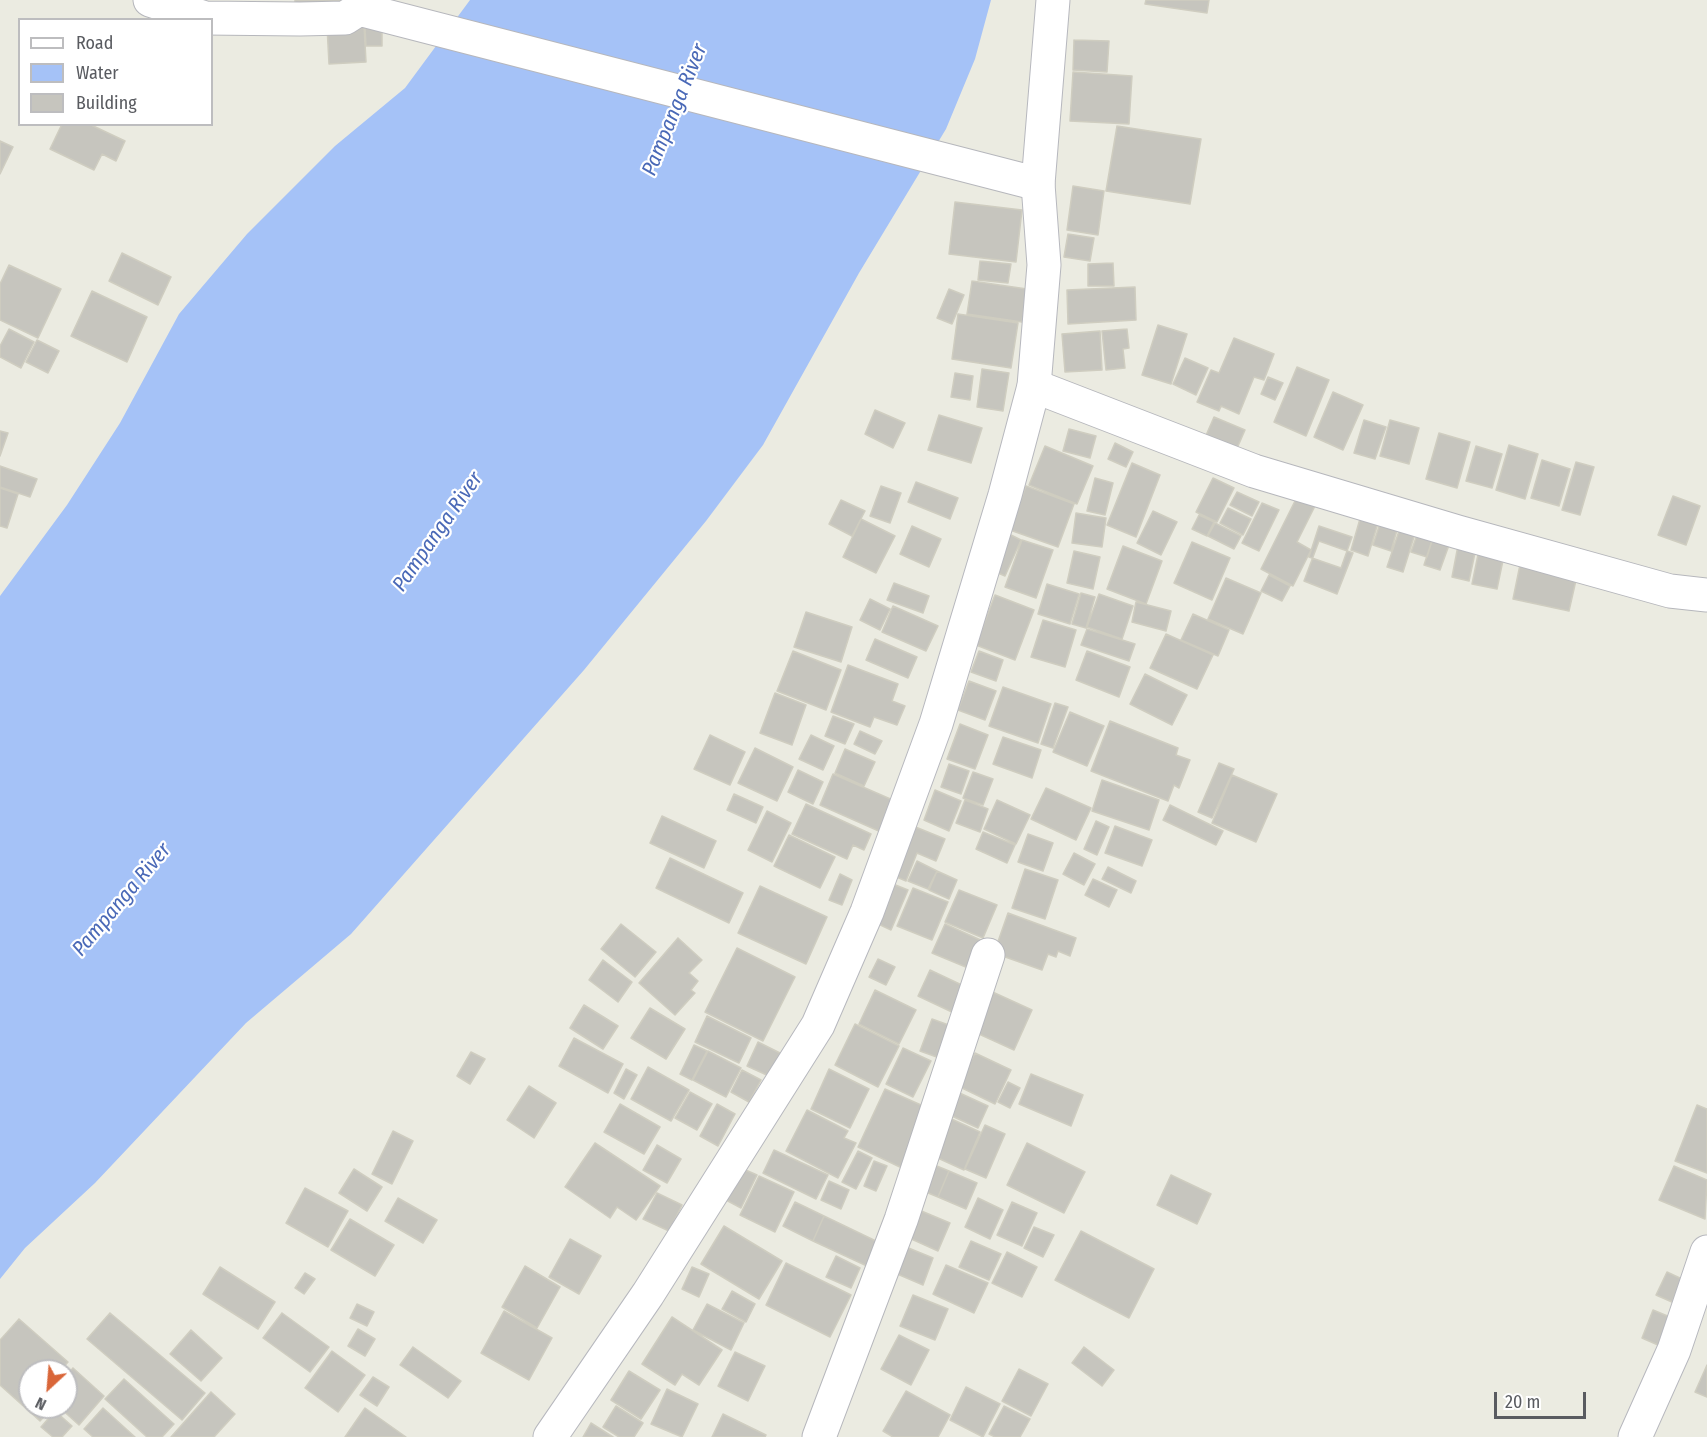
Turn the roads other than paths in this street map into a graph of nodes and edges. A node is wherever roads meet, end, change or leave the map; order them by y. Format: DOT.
graph roads {
  1 [pos="150,0"];
  2 [pos="1053,0"];
  3 [pos="359,5"];
  4 [pos="212,18"];
  5 [pos="213,18"];
  6 [pos="1038,184"];
  7 [pos="1034,386"];
  8 [pos="1707,595"];
  9 [pos="988,955"];
  10 [pos="1707,1252"];
  11 [pos="550,1437"];
  12 [pos="819,1437"];
  13 [pos="1635,1437"];
  1 -- 4 [label="street"];
  2 -- 6 [label="street"];
  3 -- 5 [label="street"];
  3 -- 6 [label="street"];
  6 -- 7 [label="street"];
  7 -- 8 [label="street"];
  7 -- 11 [label="street"];
  9 -- 12 [label="street"];
  10 -- 13 [label="street"];
}
